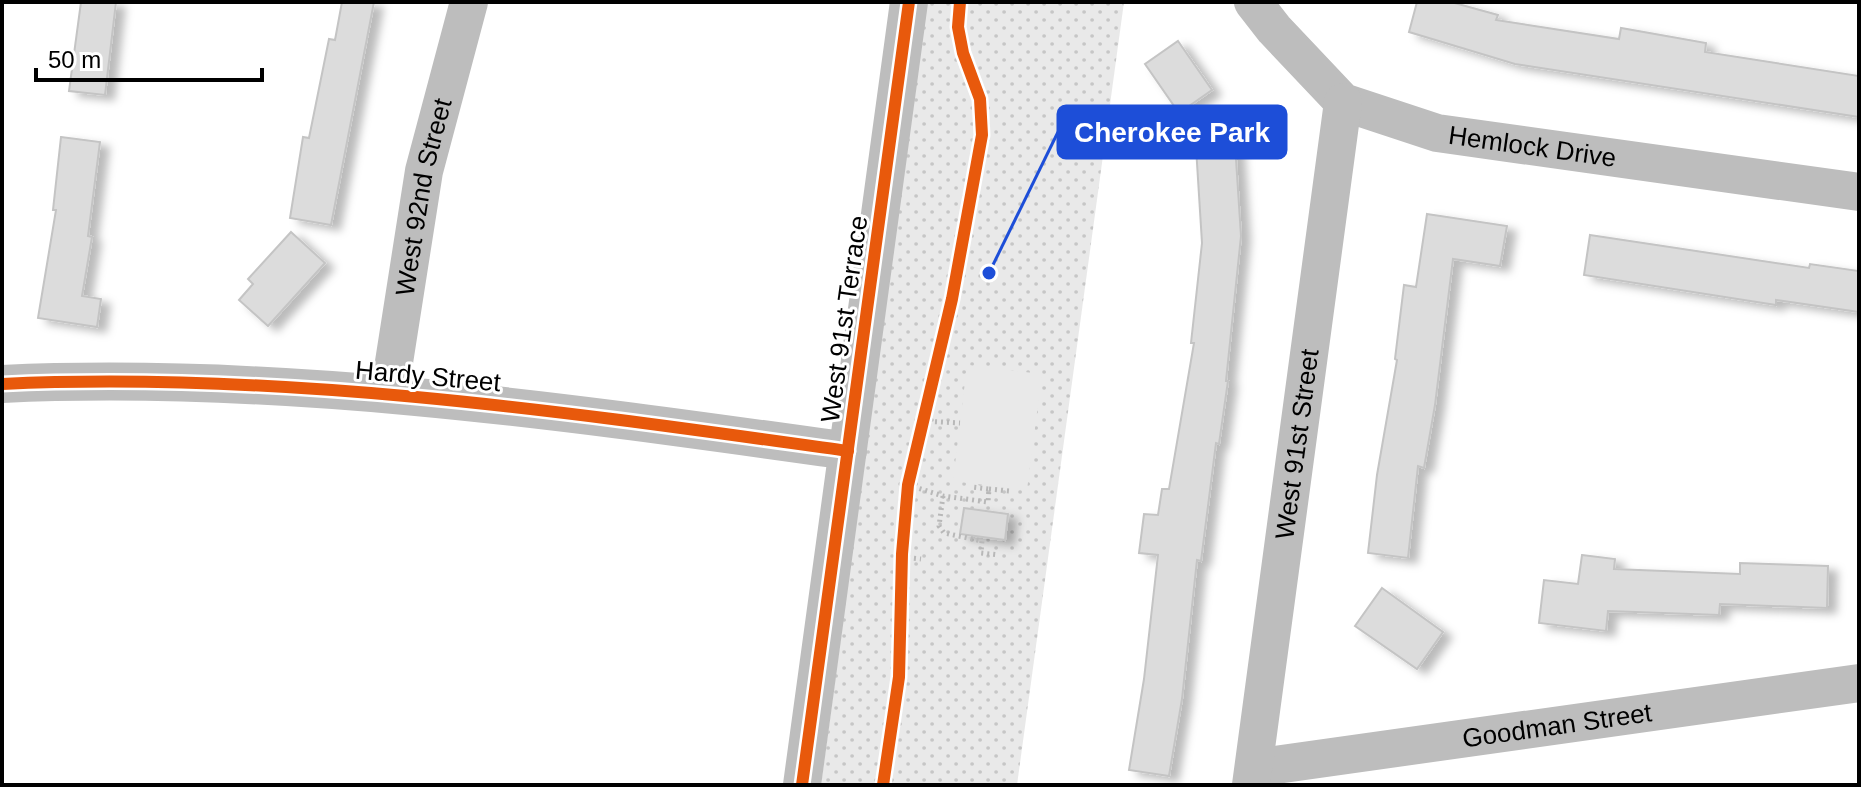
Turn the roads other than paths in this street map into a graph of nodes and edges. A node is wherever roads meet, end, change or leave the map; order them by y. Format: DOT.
graph roads {
  1 [pos="469,2"];
  2 [pos="909,2"];
  3 [pos="1253,2"];
  4 [pos="1343,102"];
  5 [pos="1859,192"];
  6 [pos="2,384"];
  7 [pos="389,394"];
  8 [pos="848,451"];
  9 [pos="1859,683"];
  10 [pos="1253,776"];
  11 [pos="802,785"];
  1 -- 7 [label="street, West 92nd Street"];
  2 -- 8 [label="street, West 91st Terrace"];
  3 -- 4 [label="street, Hemlock Drive"];
  4 -- 5 [label="street, Hemlock Drive"];
  4 -- 10 [label="street, West 91st Street"];
  6 -- 7 [label="street, Hardy Street"];
  7 -- 8 [label="street, Hardy Street"];
  8 -- 11 [label="street, West 91st Terrace"];
  9 -- 10 [label="street, Goodman Street"];
}
